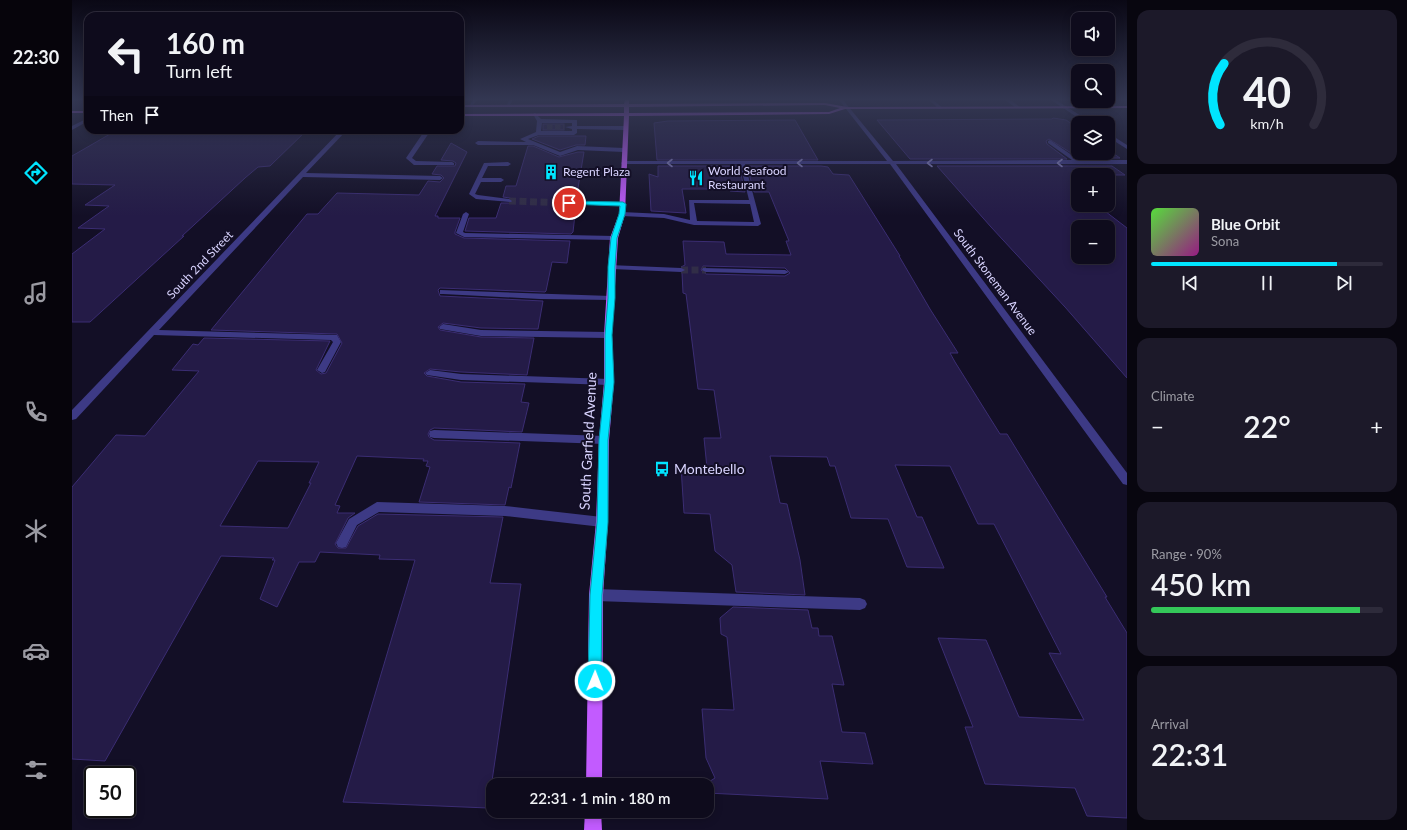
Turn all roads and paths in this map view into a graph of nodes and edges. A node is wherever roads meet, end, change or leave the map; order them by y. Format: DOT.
graph roads {
  1 [pos="336,139"];
  2 [pos="422,139"];
  3 [pos="523,139"];
  4 [pos="570,139"];
  5 [pos="625,139"];
  6 [pos="872,139"];
  7 [pos="1115,139"];
  8 [pos="1050,142"];
  9 [pos="478,143"];
  10 [pos="535,144"];
  11 [pos="572,144"];
  12 [pos="1127,147"];
  13 [pos="624,150"];
  14 [pos="1078,162"];
  15 [pos="1127,162"];
  16 [pos="742,163"];
  17 [pos="892,163"];
  18 [pos="452,164"];
  19 [pos="508,164"];
  20 [pos="624,164"];
  21 [pos="302,175"];
  22 [pos="440,178"];
  23 [pos="478,180"];
  24 [pos="501,180"];
  25 [pos="509,201"];
  26 [pos="752,202"];
  27 [pos="569,203"];
  28 [pos="623,204"];
  29 [pos="466,214"];
  30 [pos="622,214"];
  31 [pos="694,223"];
  32 [pos="614,238"];
  33 [pos="612,267"];
  34 [pos="681,270"];
  35 [pos="706,270"];
  36 [pos="785,272"];
  37 [pos="443,292"];
  38 [pos="611,298"];
  39 [pos="443,327"];
  40 [pos="152,332"];
  41 [pos="608,335"];
  42 [pos="322,370"];
  43 [pos="430,374"];
  44 [pos="609,382"];
  45 [pos="72,416"];
  46 [pos="434,434"];
  47 [pos="604,440"];
  48 [pos="1127,481"];
  49 [pos="602,522"];
  50 [pos="342,542"];
  51 [pos="596,595"];
  52 [pos="860,604"];
  53 [pos="594,778"];
  54 [pos="593,818"];
  55 [pos="593,830"];
  1 -- 21 [label="street, South 2nd Street"];
  2 -- 18 [label="street"];
  3 -- 10 [label="street"];
  4 -- 11 [label="street"];
  5 -- 13 [label="main road, South Garfield Avenue"];
  6 -- 17 [label="street, South Stoneman Avenue"];
  7 -- 12 [label="street"];
  8 -- 14 [label="street"];
  9 -- 10 [label="street"];
  10 -- 11 [label="street"];
  11 -- 13 [label="street"];
  13 -- 20 [label="main road, South Garfield Avenue"];
  14 -- 15 [label="street"];
  14 -- 17 [label="street, one-way"];
  17 -- 16 [label="street, one-way"];
  16 -- 20 [label="street, one-way"];
  16 -- 26 [label="street"];
  17 -- 48 [label="street, South Stoneman Avenue"];
  19 -- 23 [label="street"];
  20 -- 28 [label="main road, South Garfield Avenue"];
  21 -- 22 [label="street"];
  21 -- 40 [label="street, South 2nd Street"];
  23 -- 24 [label="street"];
  23 -- 25 [label="street"];
  26 -- 31 [label="street"];
  26 -- 31 [label="street"];
  27 -- 28 [label="street"];
  28 -- 30 [label="main road, South Garfield Avenue"];
  29 -- 32 [label="street"];
  30 -- 31 [label="street"];
  30 -- 32 [label="main road, South Garfield Avenue"];
  32 -- 33 [label="main road, South Garfield Avenue"];
  33 -- 34 [label="street"];
  33 -- 38 [label="main road, South Garfield Avenue"];
  35 -- 36 [label="street"];
  37 -- 38 [label="street"];
  38 -- 41 [label="main road, South Garfield Avenue"];
  39 -- 41 [label="street"];
  40 -- 42 [label="street"];
  40 -- 45 [label="street, South 2nd Street"];
  41 -- 44 [label="main road, South Garfield Avenue"];
  43 -- 44 [label="street"];
  44 -- 47 [label="main road, South Garfield Avenue"];
  46 -- 47 [label="street"];
  47 -- 49 [label="main road, South Garfield Avenue"];
  49 -- 50 [label="street"];
  49 -- 51 [label="main road, South Garfield Avenue"];
  51 -- 52 [label="street"];
  51 -- 53 [label="main road, South Garfield Avenue"];
  54 -- 55 [label="main road"];
}
